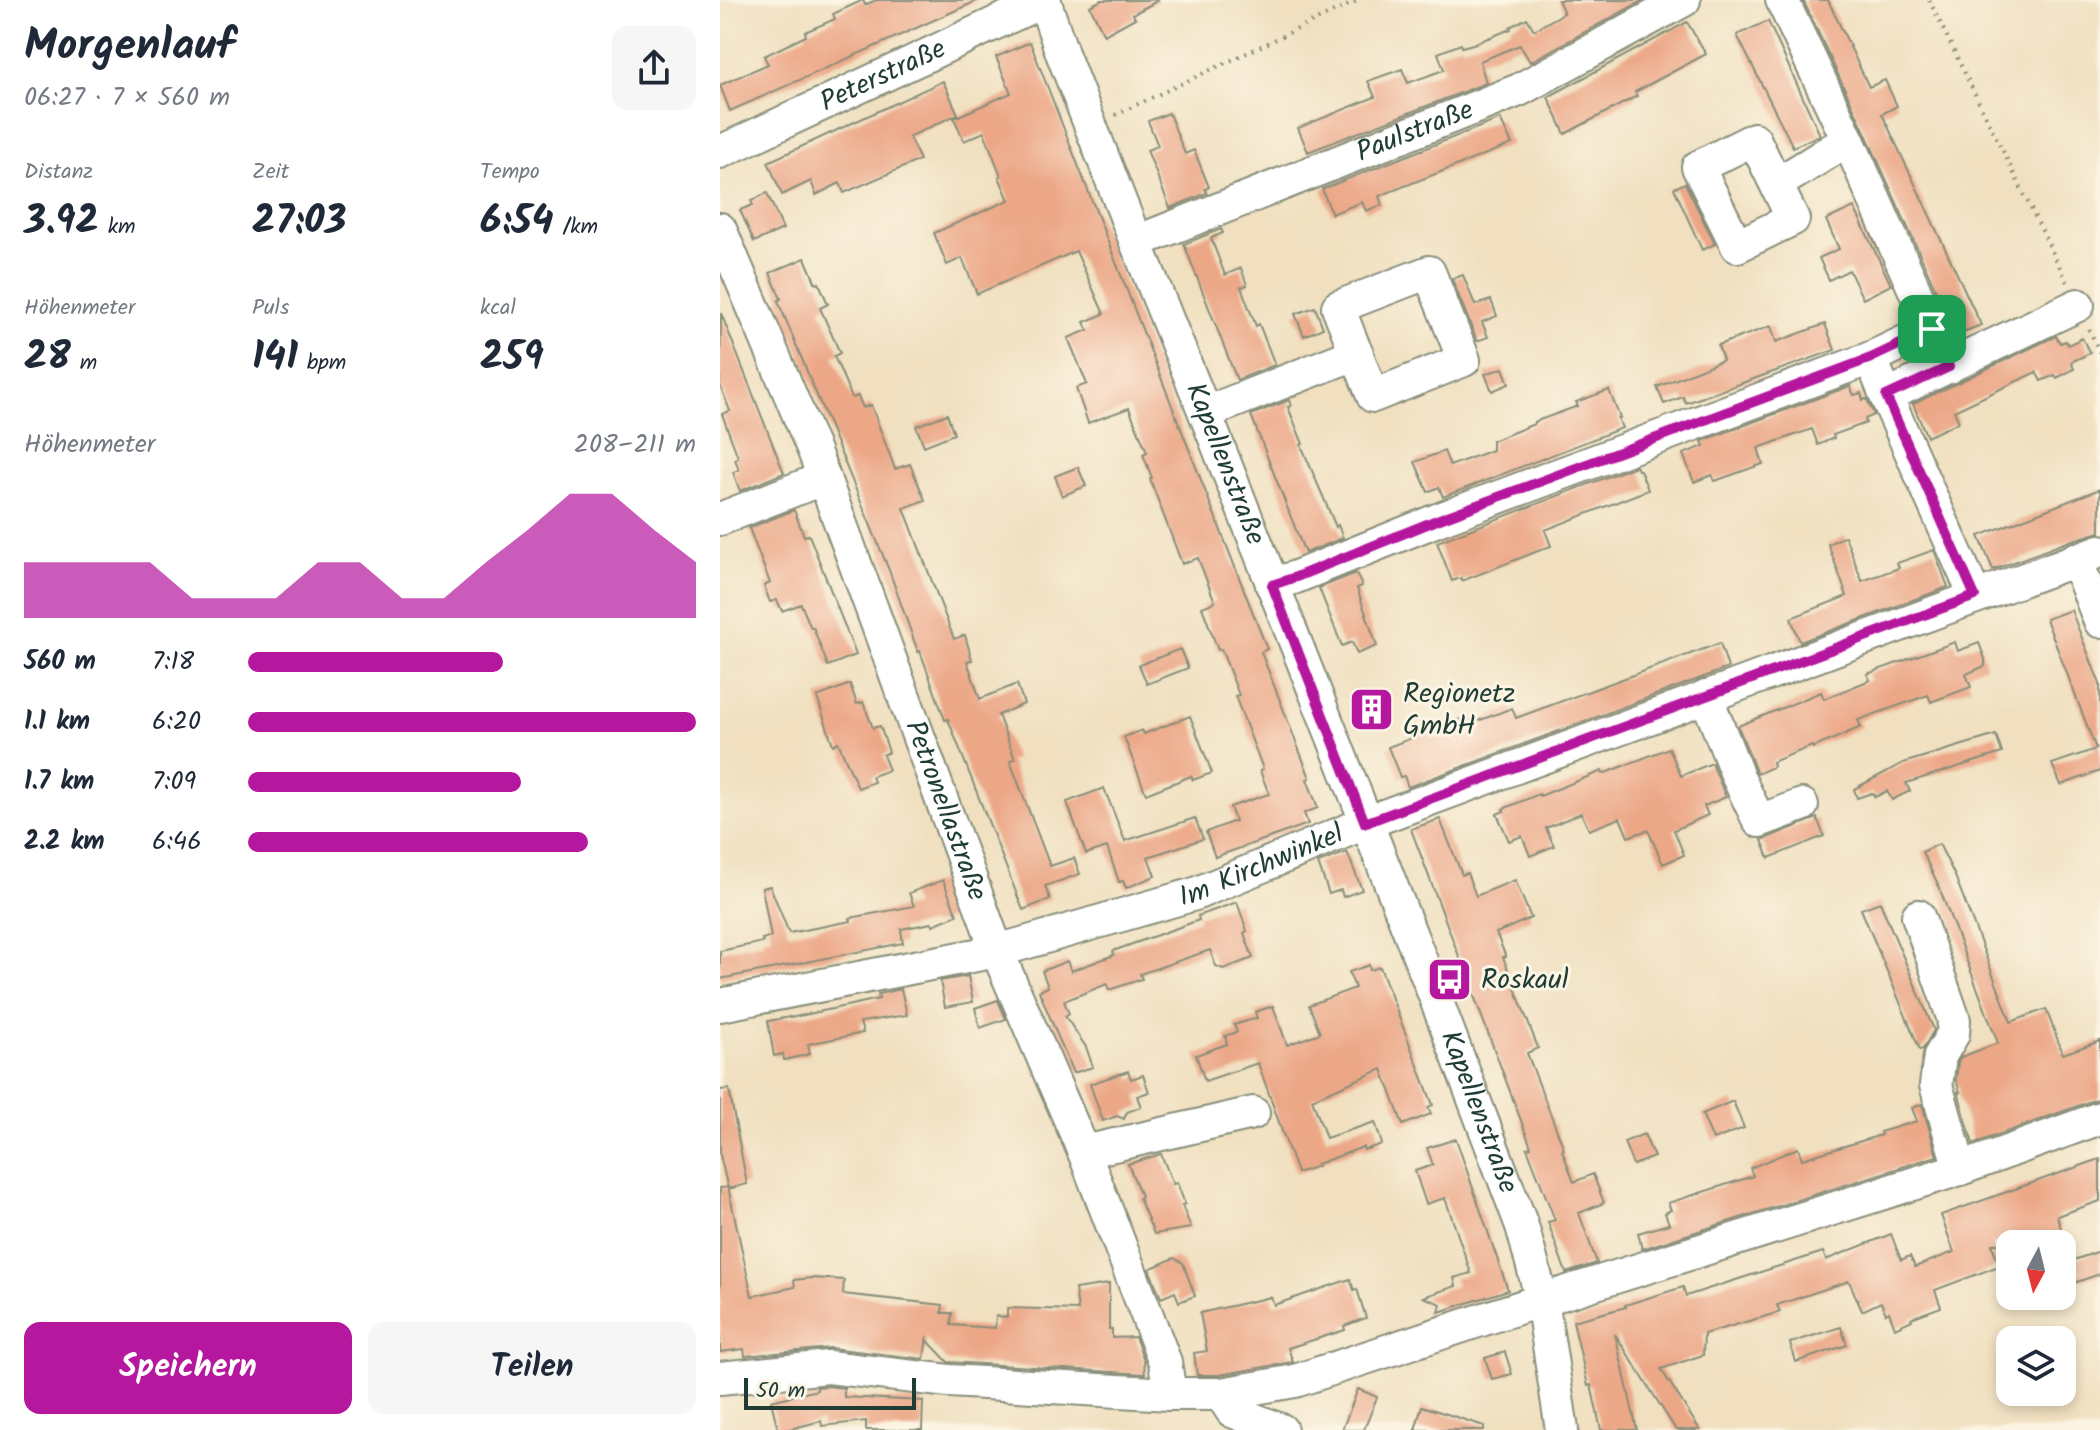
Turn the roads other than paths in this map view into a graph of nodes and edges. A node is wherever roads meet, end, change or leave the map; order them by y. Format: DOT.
graph roads {
  1 [pos="1044,0"];
  2 [pos="1684,0"];
  3 [pos="1782,0"];
  4 [pos="1848,140"];
  5 [pos="720,152"];
  6 [pos="1777,184"];
  7 [pos="720,229"];
  8 [pos="1136,242"];
  9 [pos="2078,305"];
  10 [pos="1932,329"];
  11 [pos="1357,353"];
  12 [pos="1871,358"];
  13 [pos="1949,367"];
  14 [pos="1886,396"];
  15 [pos="1205,413"];
  16 [pos="824,478"];
  17 [pos="720,519"];
  18 [pos="2088,555"];
  19 [pos="1272,585"];
  20 [pos="1975,596"];
  21 [pos="2100,621"];
  22 [pos="1706,696"];
  23 [pos="1802,805"];
  24 [pos="1365,823"];
  25 [pos="1918,916"];
  26 [pos="997,951"];
  27 [pos="720,1005"];
  28 [pos="1253,1113"];
  29 [pos="2100,1118"];
  30 [pos="1084,1152"];
  31 [pos="1960,1169"];
  32 [pos="1542,1300"];
  33 [pos="720,1378"];
  34 [pos="1170,1394"];
  35 [pos="1221,1394"];
  36 [pos="1281,1430"];
  37 [pos="1562,1430"];
  1 -- 5 [label="street, Peterstraße"];
  1 -- 8 [label="street, Kapellenstraße"];
  2 -- 8 [label="street, Paulstraße"];
  3 -- 4 [label="street"];
  4 -- 6 [label="street"];
  4 -- 10 [label="street"];
  7 -- 16 [label="street, Petronellastraße"];
  8 -- 15 [label="street, Kapellenstraße"];
  9 -- 13 [label="street"];
  10 -- 12 [label="street"];
  10 -- 13 [label="street"];
  11 -- 15 [label="street"];
  12 -- 14 [label="street"];
  12 -- 19 [label="street"];
  13 -- 14 [label="street"];
  14 -- 20 [label="street"];
  15 -- 19 [label="street, Kapellenstraße"];
  16 -- 17 [label="street"];
  16 -- 26 [label="street, Petronellastraße"];
  18 -- 20 [label="street, Im Kirchwinkel"];
  18 -- 21 [label="street"];
  19 -- 24 [label="street, Kapellenstraße"];
  20 -- 22 [label="street, Im Kirchwinkel"];
  22 -- 23 [label="street"];
  22 -- 24 [label="street, Im Kirchwinkel"];
  24 -- 26 [label="street, Im Kirchwinkel"];
  24 -- 32 [label="street, Kapellenstraße"];
  25 -- 31 [label="street"];
  26 -- 27 [label="street, Im Kirchwinkel"];
  26 -- 30 [label="street, Petronellastraße"];
  28 -- 30 [label="street"];
  29 -- 31 [label="street"];
  30 -- 34 [label="street, Petronellastraße"];
  31 -- 32 [label="street"];
  32 -- 35 [label="street"];
  32 -- 37 [label="street, Kapellenstraße"];
  33 -- 34 [label="street"];
  34 -- 35 [label="street"];
  35 -- 36 [label="street"];
}
